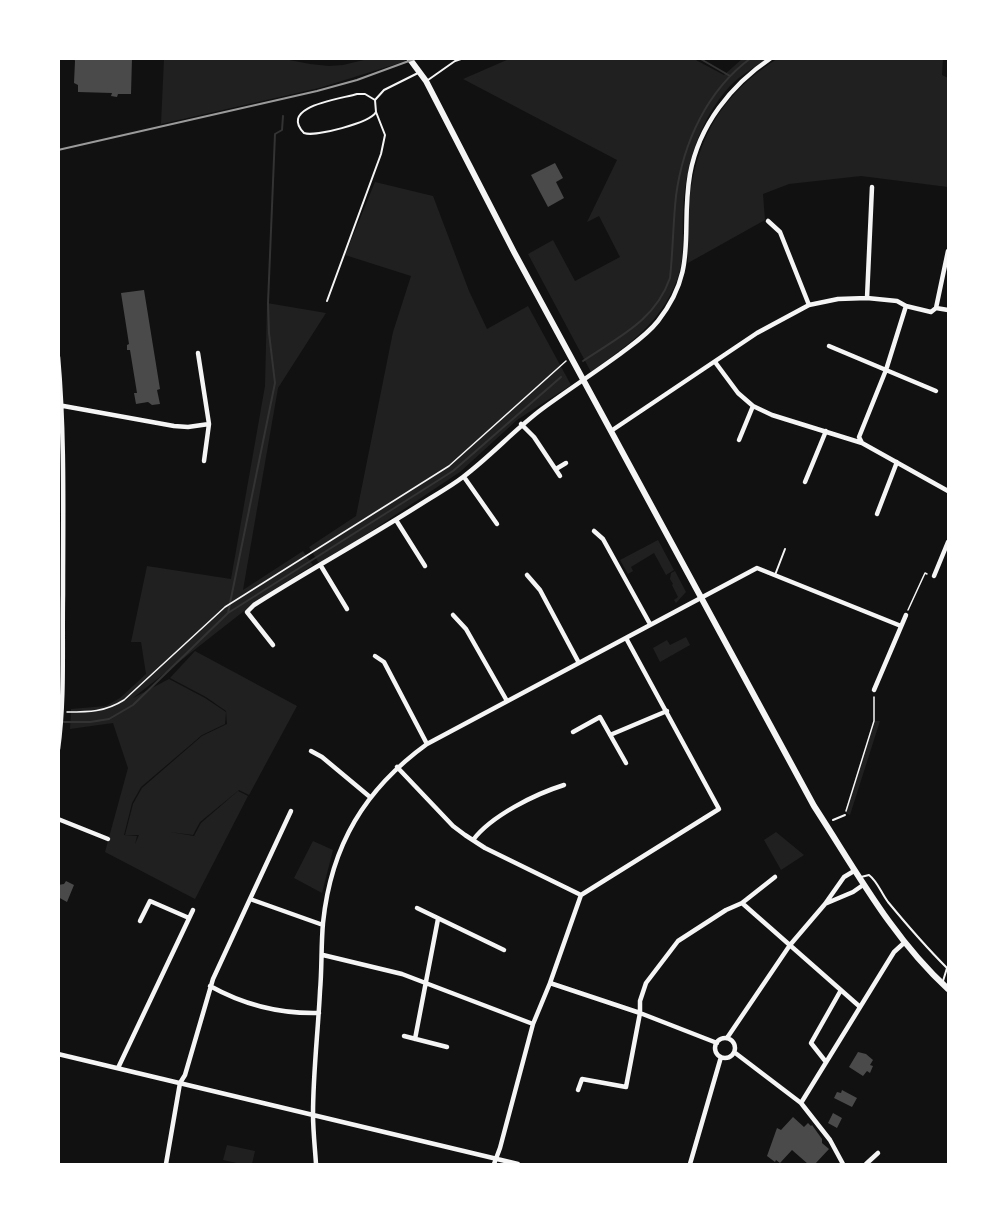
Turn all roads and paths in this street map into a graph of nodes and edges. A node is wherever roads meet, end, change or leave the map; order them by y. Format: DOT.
graph roads {
  1 [pos="409,58"];
  2 [pos="464,58"];
  3 [pos="771,58"];
  4 [pos="420,72"];
  5 [pos="426,81"];
  6 [pos="375,100"];
  7 [pos="376,112"];
  8 [pos="872,187"];
  9 [pos="768,221"];
  10 [pos="948,251"];
  11 [pos="867,297"];
  12 [pos="327,301"];
  13 [pos="809,305"];
  14 [pos="906,306"];
  15 [pos="936,308"];
  16 [pos="948,310"];
  17 [pos="829,346"];
  18 [pos="198,353"];
  19 [pos="58,357"];
  20 [pos="571,357"];
  21 [pos="715,362"];
  22 [pos="886,370"];
  23 [pos="585,380"];
  24 [pos="936,391"];
  25 [pos="60,406"];
  26 [pos="753,406"];
  27 [pos="208,424"];
  28 [pos="521,424"];
  29 [pos="611,431"];
  30 [pos="826,431"];
  31 [pos="739,440"];
  32 [pos="862,443"];
  33 [pos="204,461"];
  34 [pos="897,462"];
  35 [pos="566,463"];
  36 [pos="556,469"];
  37 [pos="560,476"];
  38 [pos="464,477"];
  39 [pos="805,482"];
  40 [pos="948,491"];
  41 [pos="877,514"];
  42 [pos="396,520"];
  43 [pos="497,524"];
  44 [pos="594,531"];
  45 [pos="948,542"];
  46 [pos="785,549"];
  47 [pos="321,566"];
  48 [pos="425,566"];
  49 [pos="527,575"];
  50 [pos="775,575"];
  51 [pos="934,576"];
  52 [pos="700,597"];
  53 [pos="347,609"];
  54 [pos="453,615"];
  55 [pos="906,615"];
  56 [pos="650,624"];
  57 [pos="901,626"];
  58 [pos="626,638"];
  59 [pos="61,645"];
  60 [pos="273,645"];
  61 [pos="375,656"];
  62 [pos="579,663"];
  63 [pos="874,690"];
  64 [pos="507,701"];
  65 [pos="667,711"];
  66 [pos="62,714"];
  67 [pos="573,732"];
  68 [pos="610,735"];
  69 [pos="427,744"];
  70 [pos="58,749"];
  71 [pos="311,751"];
  72 [pos="626,763"];
  73 [pos="397,768"];
  74 [pos="564,785"];
  75 [pos="370,797"];
  76 [pos="291,811"];
  77 [pos="845,815"];
  78 [pos="58,819"];
  79 [pos="833,820"];
  80 [pos="108,839"];
  81 [pos="473,840"];
  82 [pos="854,871"];
  83 [pos="776,877"];
  84 [pos="859,878"];
  85 [pos="863,885"];
  86 [pos="581,896"];
  87 [pos="250,899"];
  88 [pos="742,903"];
  89 [pos="825,904"];
  90 [pos="417,908"];
  91 [pos="193,910"];
  92 [pos="189,918"];
  93 [pos="438,919"];
  94 [pos="140,921"];
  95 [pos="323,925"];
  96 [pos="905,942"];
  97 [pos="790,945"];
  98 [pos="504,950"];
  99 [pos="323,955"];
  100 [pos="425,982"];
  101 [pos="550,982"];
  102 [pos="942,983"];
  103 [pos="210,987"];
  104 [pos="948,989"];
  105 [pos="841,990"];
  106 [pos="860,1006"];
  107 [pos="319,1013"];
  108 [pos="640,1013"];
  109 [pos="533,1024"];
  110 [pos="404,1036"];
  111 [pos="727,1038"];
  112 [pos="415,1039"];
  113 [pos="717,1043"];
  114 [pos="447,1047"];
  115 [pos="734,1052"];
  116 [pos="58,1054"];
  117 [pos="722,1057"];
  118 [pos="826,1062"];
  119 [pos="118,1068"];
  120 [pos="180,1083"];
  121 [pos="578,1090"];
  122 [pos="801,1103"];
  123 [pos="313,1114"];
  124 [pos="878,1153"];
  125 [pos="495,1162"];
  126 [pos="166,1164"];
  127 [pos="316,1164"];
  128 [pos="519,1164"];
  129 [pos="690,1164"];
  130 [pos="843,1164"];
  131 [pos="866,1164"];
  1 -- 4 [label="main road"];
  2 -- 5 [label="lane"];
  3 -- 23 [label="street"];
  4 -- 5 [label="main road"];
  4 -- 6 [label="lane"];
  5 -- 20 [label="main road"];
  6 -- 7 [label="lane"];
  6 -- 7 [label="lane"];
  7 -- 12 [label="lane"];
  8 -- 11 [label="street"];
  9 -- 13 [label="street"];
  10 -- 15 [label="street"];
  11 -- 13 [label="street"];
  11 -- 14 [label="street"];
  13 -- 21 [label="street"];
  14 -- 15 [label="street"];
  14 -- 22 [label="street"];
  15 -- 16 [label="street"];
  17 -- 22 [label="street"];
  18 -- 27 [label="street"];
  19 -- 25 [label="street"];
  20 -- 23 [label="main road"];
  20 -- 66 [label="path"];
  21 -- 26 [label="street"];
  21 -- 29 [label="street"];
  22 -- 24 [label="street"];
  22 -- 32 [label="street"];
  23 -- 28 [label="street"];
  23 -- 29 [label="main road"];
  25 -- 27 [label="street"];
  25 -- 59 [label="street"];
  26 -- 30 [label="street"];
  26 -- 31 [label="street"];
  27 -- 33 [label="street"];
  28 -- 36 [label="street"];
  28 -- 38 [label="street"];
  29 -- 52 [label="main road"];
  30 -- 32 [label="street"];
  30 -- 39 [label="street"];
  32 -- 34 [label="street"];
  34 -- 40 [label="street"];
  34 -- 41 [label="street"];
  35 -- 36 [label="street"];
  36 -- 37 [label="street"];
  38 -- 42 [label="street"];
  38 -- 43 [label="street"];
  42 -- 47 [label="street"];
  42 -- 48 [label="street"];
  44 -- 56 [label="street"];
  45 -- 51 [label="street"];
  46 -- 50 [label="lane"];
  47 -- 53 [label="street"];
  47 -- 60 [label="street"];
  49 -- 62 [label="street"];
  50 -- 52 [label="street"];
  50 -- 57 [label="street"];
  51 -- 55 [label="path"];
  52 -- 56 [label="street"];
  52 -- 82 [label="main road"];
  54 -- 64 [label="street"];
  55 -- 57 [label="street"];
  56 -- 58 [label="street"];
  57 -- 63 [label="street"];
  58 -- 62 [label="street"];
  58 -- 65 [label="street"];
  59 -- 66 [label="street"];
  61 -- 69 [label="street"];
  62 -- 64 [label="street"];
  63 -- 77 [label="path"];
  64 -- 69 [label="street"];
  65 -- 68 [label="street"];
  65 -- 86 [label="street"];
  66 -- 70 [label="street"];
  67 -- 68 [label="street"];
  68 -- 72 [label="street"];
  69 -- 73 [label="street"];
  71 -- 75 [label="street"];
  73 -- 75 [label="street"];
  73 -- 81 [label="street"];
  74 -- 81 [label="street"];
  75 -- 95 [label="street"];
  76 -- 87 [label="street"];
  77 -- 79 [label="lane"];
  78 -- 80 [label="street"];
  81 -- 86 [label="street"];
  82 -- 84 [label="main road"];
  82 -- 89 [label="street"];
  83 -- 88 [label="street"];
  84 -- 85 [label="main road"];
  84 -- 102 [label="lane"];
  85 -- 89 [label="street"];
  85 -- 96 [label="main road"];
  86 -- 101 [label="street"];
  87 -- 95 [label="street"];
  87 -- 103 [label="street"];
  88 -- 97 [label="street"];
  88 -- 108 [label="street"];
  89 -- 97 [label="street"];
  90 -- 93 [label="street"];
  91 -- 92 [label="street"];
  92 -- 94 [label="street"];
  92 -- 119 [label="street"];
  93 -- 98 [label="street"];
  93 -- 100 [label="street"];
  95 -- 99 [label="street"];
  96 -- 102 [label="main road"];
  96 -- 106 [label="street"];
  97 -- 105 [label="street"];
  97 -- 111 [label="street"];
  99 -- 100 [label="street"];
  99 -- 107 [label="street"];
  100 -- 109 [label="street"];
  100 -- 112 [label="street"];
  101 -- 108 [label="street"];
  101 -- 109 [label="street"];
  102 -- 104 [label="main road"];
  103 -- 107 [label="street"];
  103 -- 120 [label="street"];
  105 -- 106 [label="street"];
  105 -- 118 [label="street"];
  106 -- 118 [label="street"];
  107 -- 123 [label="street"];
  108 -- 113 [label="street"];
  108 -- 121 [label="street"];
  109 -- 125 [label="street"];
  110 -- 112 [label="street"];
  111 -- 113 [label="street"];
  111 -- 115 [label="street"];
  112 -- 114 [label="street"];
  113 -- 117 [label="street"];
  115 -- 117 [label="street"];
  115 -- 122 [label="street"];
  116 -- 119 [label="street"];
  117 -- 129 [label="street"];
  118 -- 122 [label="street"];
  119 -- 120 [label="street"];
  120 -- 123 [label="street"];
  120 -- 126 [label="street"];
  122 -- 130 [label="street"];
  123 -- 125 [label="street"];
  123 -- 127 [label="street"];
  124 -- 131 [label="street"];
  125 -- 128 [label="street"];
}
